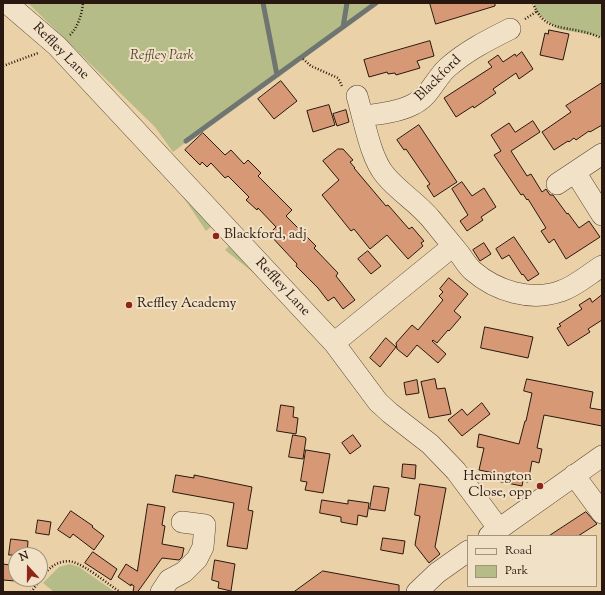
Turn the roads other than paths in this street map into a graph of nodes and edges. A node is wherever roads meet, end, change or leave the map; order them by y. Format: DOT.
graph roads {
  1 [pos="7,3"];
  2 [pos="510,29"];
  3 [pos="357,96"];
  4 [pos="363,116"];
  5 [pos="602,154"];
  6 [pos="575,172"];
  7 [pos="557,184"];
  8 [pos="602,216"];
  9 [pos="453,246"];
  10 [pos="602,266"];
  11 [pos="334,343"];
  12 [pos="602,456"];
  13 [pos="574,475"];
  14 [pos="602,513"];
  15 [pos="182,522"];
  16 [pos="494,532"];
  17 [pos="467,552"];
  18 [pos="161,592"];
  19 [pos="417,592"];
  1 -- 11 [label="street, Reffley Lane"];
  2 -- 4 [label="street, Blackford"];
  3 -- 4 [label="street"];
  4 -- 9 [label="street"];
  5 -- 6 [label="street"];
  6 -- 7 [label="street"];
  6 -- 8 [label="street"];
  9 -- 10 [label="street"];
  9 -- 11 [label="street"];
  11 -- 16 [label="street, Reffley Lane"];
  12 -- 13 [label="street"];
  13 -- 14 [label="street"];
  13 -- 16 [label="street"];
  15 -- 18 [label="street"];
  17 -- 19 [label="street"];
}
